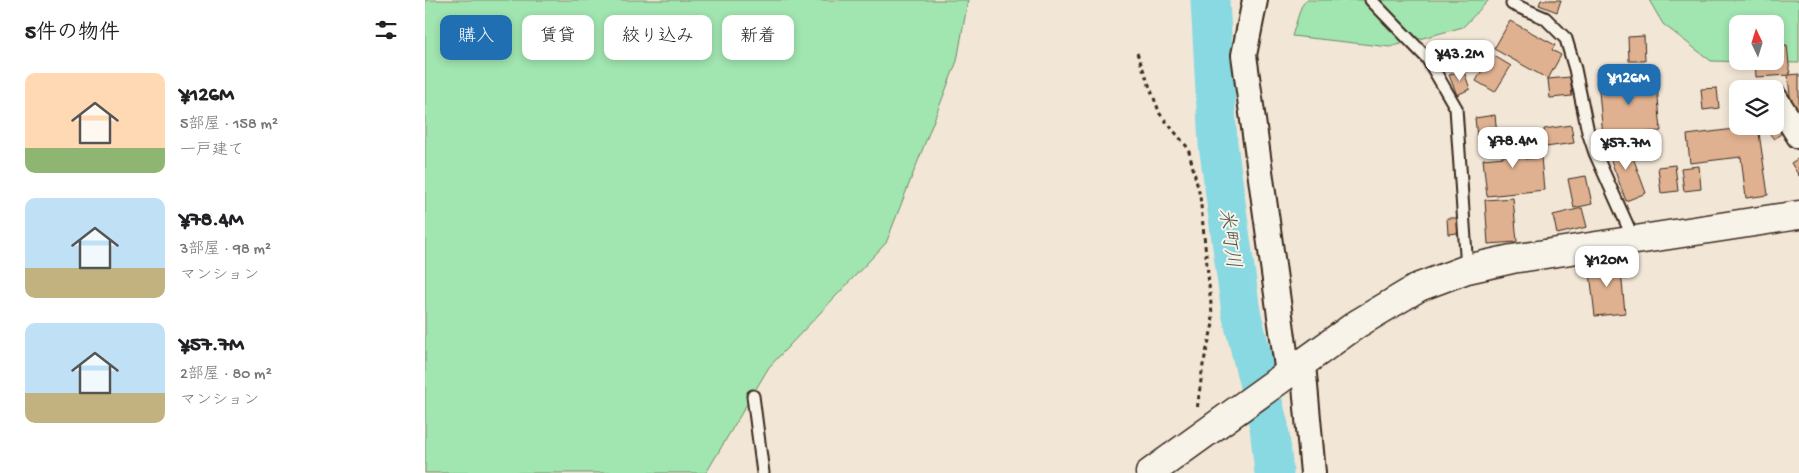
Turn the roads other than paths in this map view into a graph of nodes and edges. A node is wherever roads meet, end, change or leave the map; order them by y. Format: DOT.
graph roads {
  1 [pos="1255,0"];
  2 [pos="1371,0"];
  3 [pos="1512,4"];
  4 [pos="1784,112"];
  5 [pos="1799,136"];
  6 [pos="1799,214"];
  7 [pos="1634,240"];
  8 [pos="1467,269"];
  9 [pos="1291,372"];
  10 [pos="753,396"];
  11 [pos="763,473"];
  12 [pos="1150,473"];
  13 [pos="1313,473"];
  1 -- 9 [label="street"];
  2 -- 8 [label="lane"];
  3 -- 7 [label="lane"];
  4 -- 5 [label="street"];
  6 -- 7 [label="street"];
  7 -- 8 [label="street"];
  8 -- 9 [label="street"];
  9 -- 12 [label="street"];
  9 -- 13 [label="street"];
  10 -- 11 [label="lane"];
}
